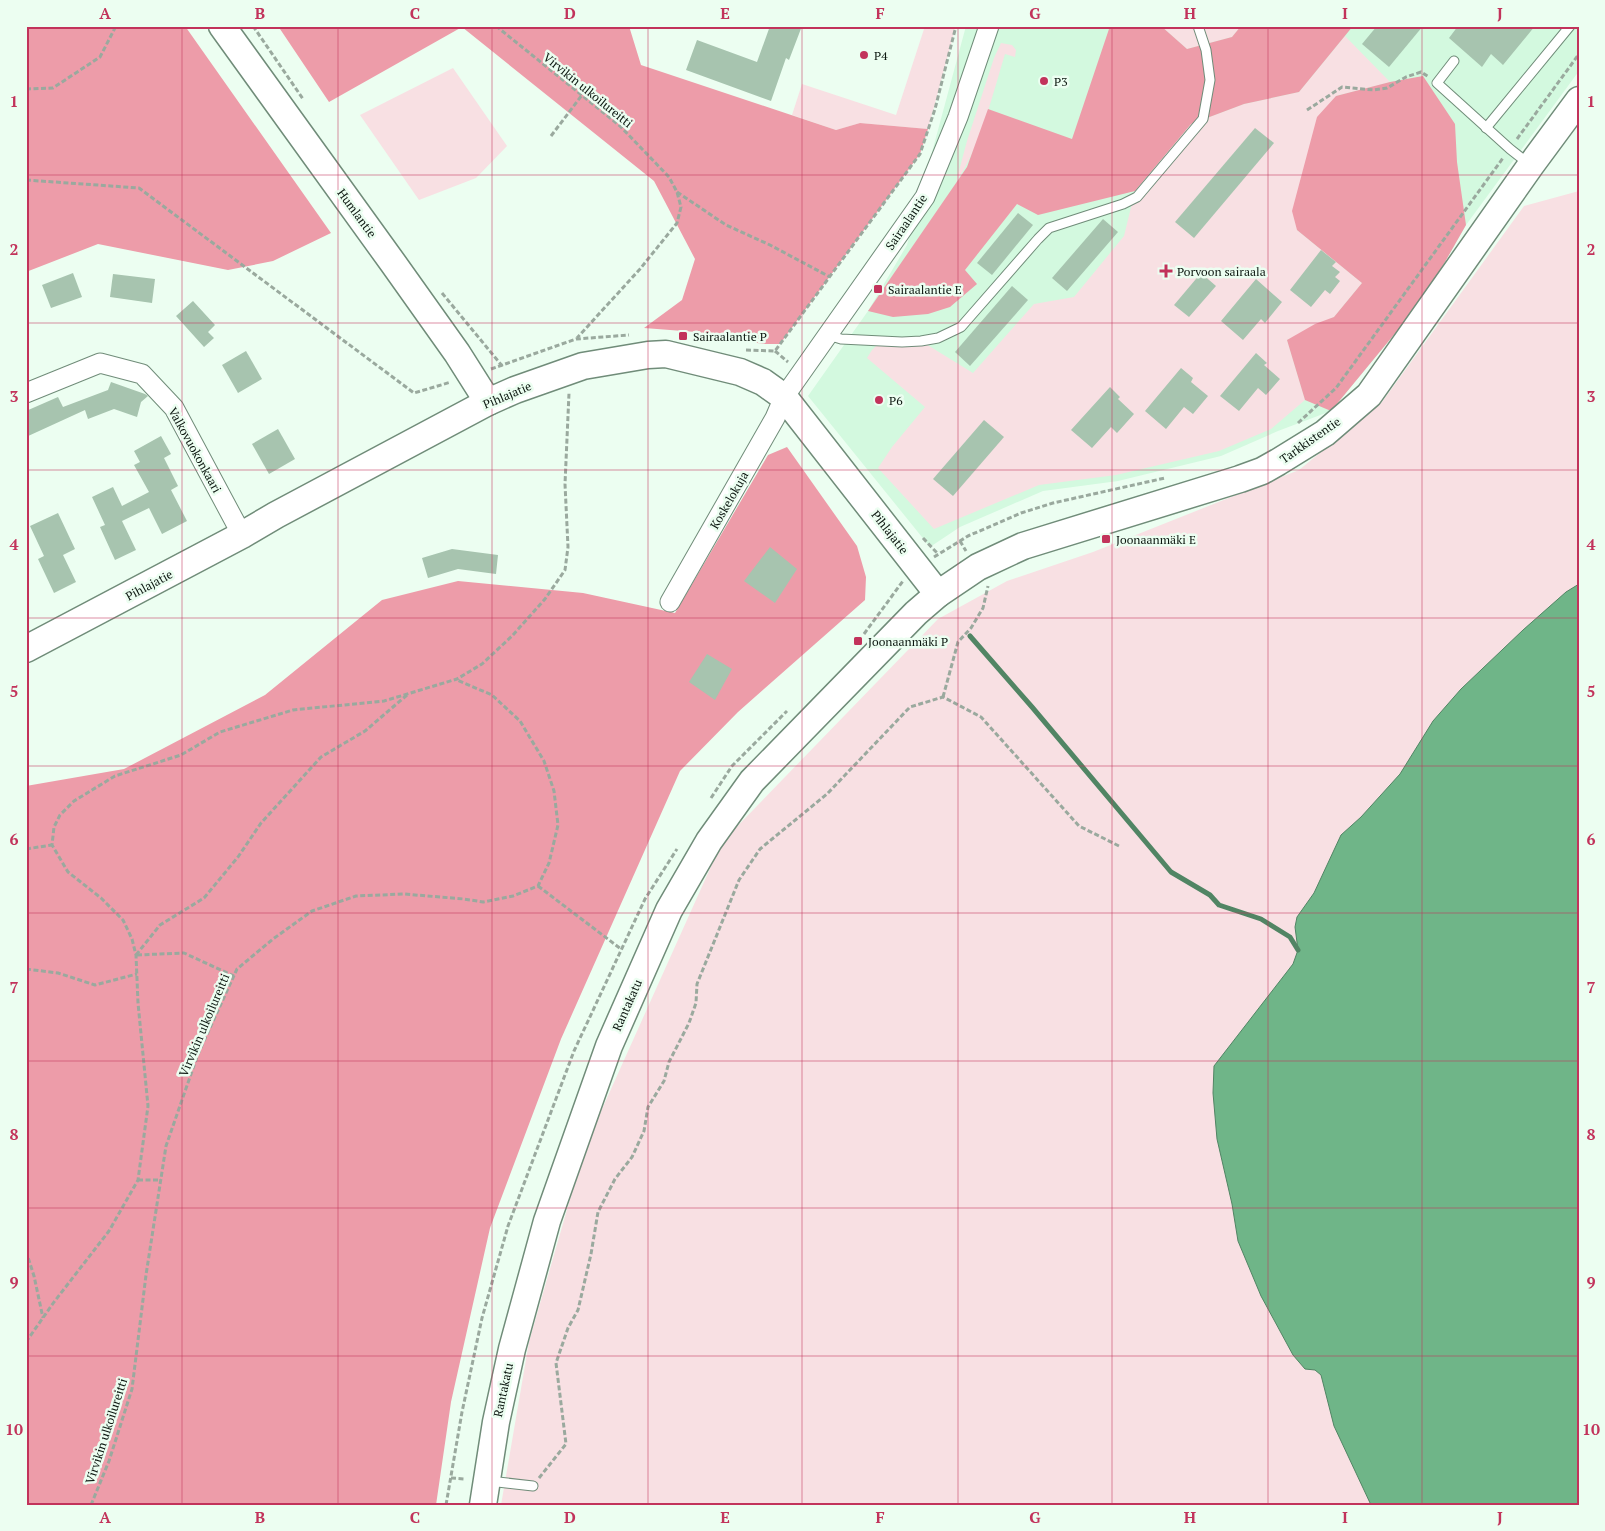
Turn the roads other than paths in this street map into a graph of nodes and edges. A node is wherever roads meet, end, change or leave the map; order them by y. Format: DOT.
graph roads {
  1 [pos="222,26"];
  2 [pos="989,26"];
  3 [pos="1198,26"];
  4 [pos="1570,26"];
  5 [pos="1454,61"];
  6 [pos="1579,100"];
  7 [pos="1486,128"];
  8 [pos="1531,165"];
  9 [pos="827,334"];
  10 [pos="26,393"];
  11 [pos="784,397"];
  12 [pos="488,402"];
  13 [pos="242,535"];
  14 [pos="938,594"];
  15 [pos="670,602"];
  16 [pos="26,649"];
  17 [pos="533,1486"];
  18 [pos="484,1493"];
  1 -- 12 [label="street, Humlantie"];
  2 -- 9 [label="street, Sairaalantie"];
  3 -- 9 [label="lane"];
  4 -- 7 [label="lane"];
  5 -- 7 [label="lane"];
  6 -- 8 [label="street, Tarkkistentie"];
  7 -- 8 [label="lane"];
  8 -- 14 [label="street, Tarkkistentie"];
  9 -- 11 [label="street, Sairaalantie"];
  10 -- 13 [label="street, Valkovuokonkaari"];
  11 -- 12 [label="street, Pihlajatie"];
  11 -- 14 [label="street, Pihlajatie"];
  11 -- 15 [label="street, Koskelokuja"];
  12 -- 13 [label="street, Pihlajatie"];
  13 -- 16 [label="street, Pihlajatie"];
  14 -- 18 [label="street, Rantakatu"];
  17 -- 18 [label="lane"];
}
